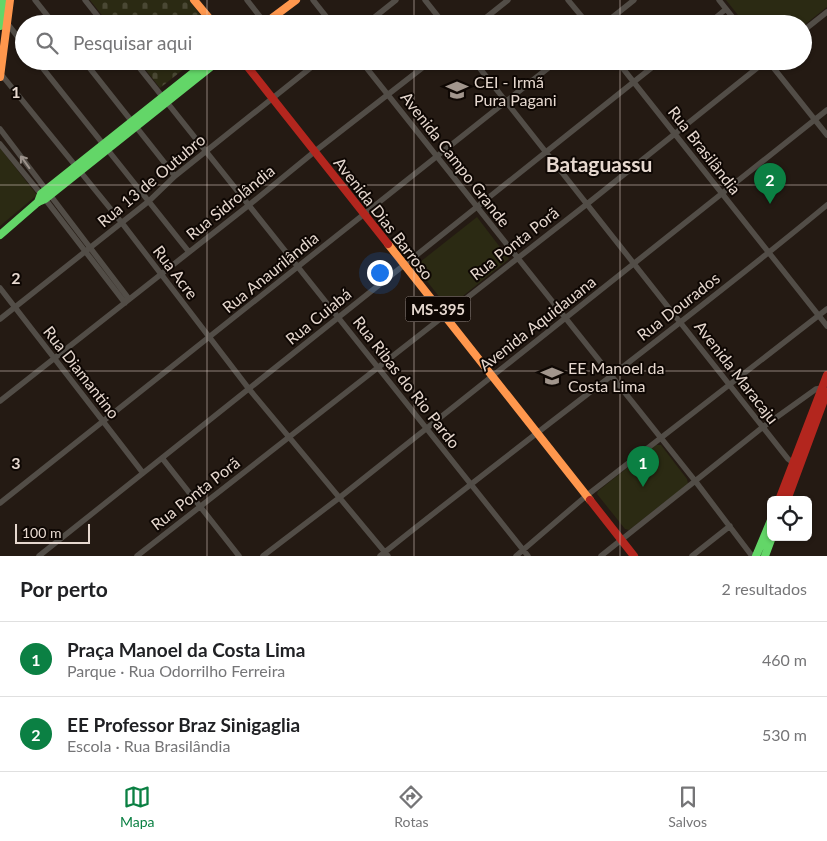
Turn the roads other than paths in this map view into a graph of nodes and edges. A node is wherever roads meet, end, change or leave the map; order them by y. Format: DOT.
graph roads {
  1 [pos="3,0"];
  2 [pos="10,0"];
  3 [pos="35,0"];
  4 [pos="85,0"];
  5 [pos="194,0"];
  6 [pos="247,0"];
  7 [pos="296,0"];
  8 [pos="313,0"];
  9 [pos="396,0"];
  10 [pos="425,0"];
  11 [pos="508,0"];
  12 [pos="568,0"];
  13 [pos="634,0"];
  14 [pos="719,0"];
  15 [pos="726,9"];
  16 [pos="827,12"];
  17 [pos="47,15"];
  18 [pos="97,15"];
  19 [pos="206,15"];
  20 [pos="259,15"];
  21 [pos="276,15"];
  22 [pos="325,15"];
  23 [pos="377,15"];
  24 [pos="437,15"];
  25 [pos="489,15"];
  26 [pos="580,15"];
  27 [pos="615,15"];
  28 [pos="719,15"];
  29 [pos="731,15"];
  30 [pos="812,24"];
  31 [pos="3,25"];
  32 [pos="15,36"];
  33 [pos="44,70"];
  34 [pos="91,70"];
  35 [pos="141,70"];
  36 [pos="198,70"];
  37 [pos="206,70"];
  38 [pos="250,70"];
  39 [pos="308,70"];
  40 [pos="368,70"];
  41 [pos="420,70"];
  42 [pos="481,70"];
  43 [pos="546,70"];
  44 [pos="624,70"];
  45 [pos="649,70"];
  46 [pos="756,70"];
  47 [pos="774,70"];
  48 [pos="0,75"];
  49 [pos="634,82"];
  50 [pos="388,95"];
  51 [pos="272,99"];
  52 [pos="165,100"];
  53 [pos="506,102"];
  54 [pos="827,110"];
  55 [pos="814,120"];
  56 [pos="134,124"];
  57 [pos="0,128"];
  58 [pos="675,134"];
  59 [pos="827,136"];
  60 [pos="0,144"];
  61 [pos="106,146"];
  62 [pos="206,152"];
  63 [pos="314,152"];
  64 [pos="546,152"];
  65 [pos="437,156"];
  66 [pos="77,169"];
  67 [pos="175,176"];
  68 [pos="722,193"];
  69 [pos="44,196"];
  70 [pos="149,201"];
  71 [pos="587,204"];
  72 [pos="249,205"];
  73 [pos="827,205"];
  74 [pos="477,207"];
  75 [pos="364,214"];
  76 [pos="122,223"];
  77 [pos="0,235"];
  78 [pos="88,250"];
  79 [pos="189,252"];
  80 [pos="768,252"];
  81 [pos="517,258"];
  82 [pos="634,263"];
  83 [pos="404,265"];
  84 [pos="298,267"];
  85 [pos="161,275"];
  86 [pos="0,288"];
  87 [pos="127,301"];
  88 [pos="15,307"];
  89 [pos="827,309"];
  90 [pos="443,316"];
  91 [pos="819,316"];
  92 [pos="339,317"];
  93 [pos="565,318"];
  94 [pos="0,319"];
  95 [pos="680,322"];
  96 [pos="827,326"];
  97 [pos="209,338"];
  98 [pos="55,358"];
  99 [pos="378,367"];
  100 [pos="827,374"];
  101 [pos="491,376"];
  102 [pos="610,376"];
  103 [pos="730,385"];
  104 [pos="249,388"];
  105 [pos="825,390"];
  106 [pos="0,401"];
  107 [pos="104,422"];
  108 [pos="763,427"];
  109 [pos="427,428"];
  110 [pos="536,433"];
  111 [pos="289,437"];
  112 [pos="660,439"];
  113 [pos="162,458"];
  114 [pos="797,465"];
  115 [pos="143,473"];
  116 [pos="696,482"];
  117 [pos="470,484"];
  118 [pos="586,496"];
  119 [pos="781,496"];
  120 [pos="788,496"];
  121 [pos="339,498"];
  122 [pos="0,503"];
  123 [pos="199,507"];
  124 [pos="730,526"];
  125 [pos="767,530"];
  126 [pos="621,540"];
  127 [pos="771,541"];
  128 [pos="523,550"];
  129 [pos="384,555"];
  130 [pos="39,556"];
  131 [pos="137,556"];
  132 [pos="239,556"];
  133 [pos="263,556"];
  134 [pos="516,556"];
  135 [pos="528,556"];
  136 [pos="601,556"];
  137 [pos="634,556"];
  138 [pos="692,556"];
  139 [pos="752,556"];
  140 [pos="756,556"];
  141 [pos="765,556"];
  1 -- 31 [label="street"];
  2 -- 31 [label="street"];
  3 -- 17 [label="street"];
  4 -- 18 [label="street"];
  5 -- 19 [label="street"];
  6 -- 20 [label="street"];
  7 -- 21 [label="street"];
  8 -- 22 [label="street"];
  9 -- 23 [label="street"];
  10 -- 24 [label="street"];
  11 -- 25 [label="street"];
  12 -- 26 [label="street"];
  13 -- 27 [label="street"];
  14 -- 15 [label="street"];
  15 -- 28 [label="street"];
  15 -- 29 [label="street"];
  16 -- 30 [label="street"];
  31 -- 32 [label="street"];
  31 -- 48 [label="street"];
  33 -- 61 [label="street"];
  34 -- 56 [label="street"];
  35 -- 52 [label="street, Rua Ribas do Rio Pardo"];
  36 -- 52 [label="street"];
  37 -- 52 [label="street"];
  38 -- 51 [label="street, Avenida Dias Barroso / MS-395"];
  39 -- 51 [label="street, Rua 13 de Outubro"];
  40 -- 50 [label="street, Avenida Campo Grande"];
  41 -- 50 [label="street, Rua Sidrolândia"];
  42 -- 53 [label="street, Avenida Maracaju"];
  43 -- 53 [label="street, Rua Anaurilândia"];
  44 -- 49 [label="street, Rua Brasilândia"];
  45 -- 49 [label="street, Rua Cuiabá"];
  46 -- 58 [label="street, Rua Ponta Porã"];
  47 -- 55 [label="street"];
  48 -- 66 [label="street, Rua Acre"];
  49 -- 58 [label="street, Rua Brasilândia"];
  49 -- 64 [label="street, Rua Cuiabá"];
  50 -- 63 [label="street, Rua Sidrolândia"];
  50 -- 65 [label="street, Avenida Campo Grande"];
  51 -- 62 [label="street, Rua 13 de Outubro"];
  51 -- 63 [label="street, Avenida Dias Barroso / MS-395"];
  52 -- 56 [label="street"];
  52 -- 62 [label="street, Rua Ribas do Rio Pardo"];
  53 -- 64 [label="street, Avenida Maracaju"];
  53 -- 65 [label="street, Rua Anaurilândia"];
  54 -- 55 [label="street, Avenida Aquidauana"];
  55 -- 59 [label="street"];
  55 -- 68 [label="street, Avenida Aquidauana"];
  56 -- 61 [label="street"];
  56 -- 67 [label="street"];
  69 -- 57 [label="street, one-way"];
  58 -- 68 [label="street, Rua Brasilândia"];
  58 -- 71 [label="street, Rua Ponta Porã"];
  60 -- 69 [label="street"];
  61 -- 66 [label="street"];
  61 -- 70 [label="street"];
  62 -- 67 [label="street, Rua 13 de Outubro"];
  62 -- 72 [label="street, Rua Ribas do Rio Pardo"];
  63 -- 72 [label="street, Rua Sidrolândia"];
  63 -- 75 [label="street, Avenida Dias Barroso / MS-395"];
  64 -- 71 [label="street, Avenida Maracaju"];
  64 -- 74 [label="street, Rua Cuiabá"];
  65 -- 74 [label="street, Avenida Campo Grande"];
  65 -- 75 [label="street, Rua Anaurilândia"];
  66 -- 69 [label="street"];
  66 -- 76 [label="street, Rua Acre"];
  67 -- 70 [label="street, Rua 13 de Outubro"];
  68 -- 80 [label="street, Rua Brasilândia"];
  68 -- 82 [label="street, Avenida Aquidauana"];
  69 -- 77 [label="street"];
  69 -- 78 [label="street"];
  70 -- 76 [label="street, Rua 13 de Outubro"];
  70 -- 79 [label="street"];
  71 -- 81 [label="street, Rua Ponta Porã"];
  71 -- 82 [label="street, Avenida Maracaju"];
  72 -- 79 [label="street, Rua Sidrolândia"];
  72 -- 84 [label="street, Rua Ribas do Rio Pardo"];
  73 -- 80 [label="street, Rua Dourados"];
  74 -- 81 [label="street, Avenida Campo Grande"];
  74 -- 83 [label="street, Rua Cuiabá"];
  75 -- 83 [label="street, Avenida Dias Barroso / MS-395"];
  75 -- 84 [label="street, Rua Anaurilândia"];
  76 -- 78 [label="street, Rua 13 de Outubro"];
  76 -- 85 [label="street, Rua Acre"];
  78 -- 87 [label="street"];
  78 -- 88 [label="street, Rua 13 de Outubro"];
  79 -- 85 [label="street, Rua Sidrolândia"];
  80 -- 91 [label="street, Rua Brasilândia"];
  80 -- 95 [label="street, Rua Dourados"];
  81 -- 90 [label="street, Rua Ponta Porã"];
  81 -- 93 [label="street, Avenida Campo Grande"];
  82 -- 93 [label="street, Avenida Aquidauana"];
  82 -- 95 [label="street, Avenida Maracaju"];
  83 -- 90 [label="street, Avenida Dias Barroso / MS-395"];
  83 -- 92 [label="street, Rua Cuiabá"];
  84 -- 92 [label="street, Rua Ribas do Rio Pardo"];
  84 -- 97 [label="street, Rua Anaurilândia"];
  85 -- 87 [label="street, Rua Sidrolândia"];
  85 -- 97 [label="street, Rua Acre"];
  86 -- 88 [label="street, Rua Diamantino"];
  87 -- 98 [label="street, Rua Sidrolândia"];
  88 -- 94 [label="street, Rua 13 de Outubro"];
  88 -- 98 [label="street, Rua Diamantino"];
  89 -- 91 [label="street"];
  90 -- 99 [label="street, Rua Ponta Porã"];
  90 -- 101 [label="street, Avenida Dias Barroso / MS-395"];
  91 -- 96 [label="street, Rua Brasilândia"];
  91 -- 103 [label="street"];
  92 -- 99 [label="street, Rua Ribas do Rio Pardo"];
  92 -- 104 [label="street, Rua Cuiabá"];
  93 -- 101 [label="street, Avenida Aquidauana"];
  93 -- 102 [label="street, Avenida Campo Grande"];
  95 -- 102 [label="street, Rua Dourados"];
  95 -- 103 [label="street, Avenida Maracaju"];
  97 -- 104 [label="street, Rua Acre"];
  97 -- 107 [label="street, Rua Anaurilândia"];
  98 -- 106 [label="street, Rua Sidrolândia"];
  98 -- 107 [label="street, Rua Diamantino"];
  99 -- 109 [label="street, Rua Ribas do Rio Pardo"];
  99 -- 111 [label="street, Rua Ponta Porã"];
  100 -- 105 [label="street"];
  101 -- 109 [label="street, Avenida Aquidauana"];
  101 -- 110 [label="street, Avenida Dias Barroso / MS-395"];
  102 -- 110 [label="street, Rua Dourados"];
  102 -- 112 [label="street, Avenida Campo Grande"];
  103 -- 108 [label="street, Avenida Maracaju"];
  103 -- 112 [label="street"];
  104 -- 111 [label="street, Rua Acre"];
  104 -- 113 [label="street, Rua Cuiabá"];
  105 -- 108 [label="street"];
  105 -- 114 [label="street"];
  107 -- 115 [label="street, Rua Diamantino"];
  107 -- 122 [label="street, Rua Anaurilândia"];
  108 -- 114 [label="street, Avenida Maracaju"];
  108 -- 116 [label="street"];
  109 -- 117 [label="street, Rua Ribas do Rio Pardo"];
  109 -- 121 [label="street, Avenida Aquidauana"];
  110 -- 117 [label="street, Rua Dourados"];
  110 -- 118 [label="street, Avenida Dias Barroso / MS-395"];
  111 -- 121 [label="street, Rua Acre"];
  111 -- 123 [label="street, Rua Ponta Porã"];
  112 -- 116 [label="street, Avenida Campo Grande"];
  112 -- 118 [label="street"];
  113 -- 115 [label="street, Rua Cuiabá"];
  113 -- 123 [label="street"];
  114 -- 119 [label="street"];
  114 -- 120 [label="street"];
  115 -- 130 [label="street, Rua Cuiabá"];
  116 -- 124 [label="street, Avenida Campo Grande"];
  116 -- 126 [label="street"];
  117 -- 128 [label="street, Rua Ribas do Rio Pardo"];
  117 -- 129 [label="street, Rua Dourados"];
  118 -- 126 [label="street, Avenida Dias Barroso / MS-395"];
  118 -- 128 [label="street"];
  121 -- 129 [label="street, Rua Acre"];
  121 -- 133 [label="street, Avenida Aquidauana"];
  123 -- 131 [label="street, Rua Ponta Porã"];
  123 -- 132 [label="street"];
  124 -- 138 [label="street"];
  124 -- 139 [label="street, Avenida Campo Grande"];
  125 -- 140 [label="street"];
  126 -- 136 [label="street"];
  126 -- 137 [label="street, Avenida Dias Barroso / MS-395"];
  127 -- 141 [label="street"];
  128 -- 134 [label="street"];
  128 -- 135 [label="street, Rua Ribas do Rio Pardo"];
}
